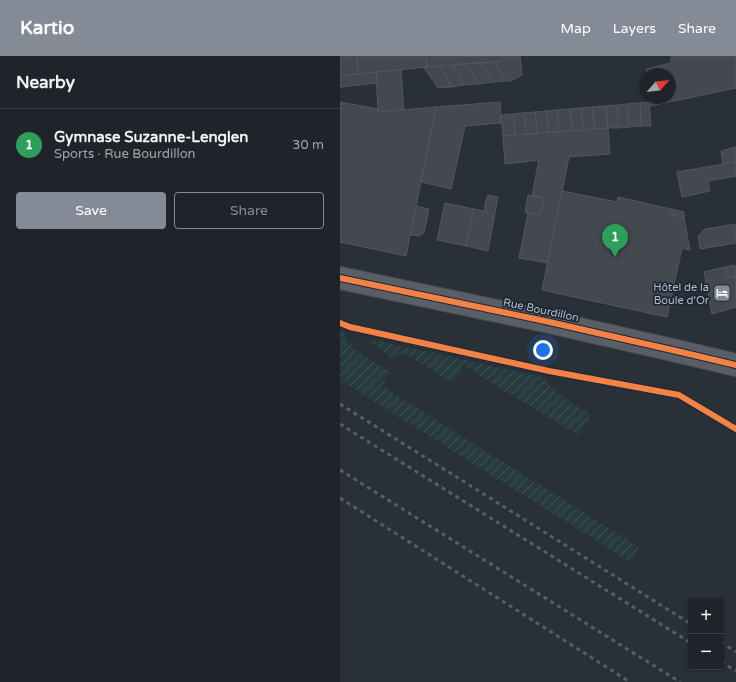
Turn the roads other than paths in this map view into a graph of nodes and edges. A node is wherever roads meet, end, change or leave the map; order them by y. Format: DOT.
graph roads {
  1 [pos="340,278"];
  2 [pos="736,366"];
  1 -- 2 [label="street, Rue Bourdillon"];
}
